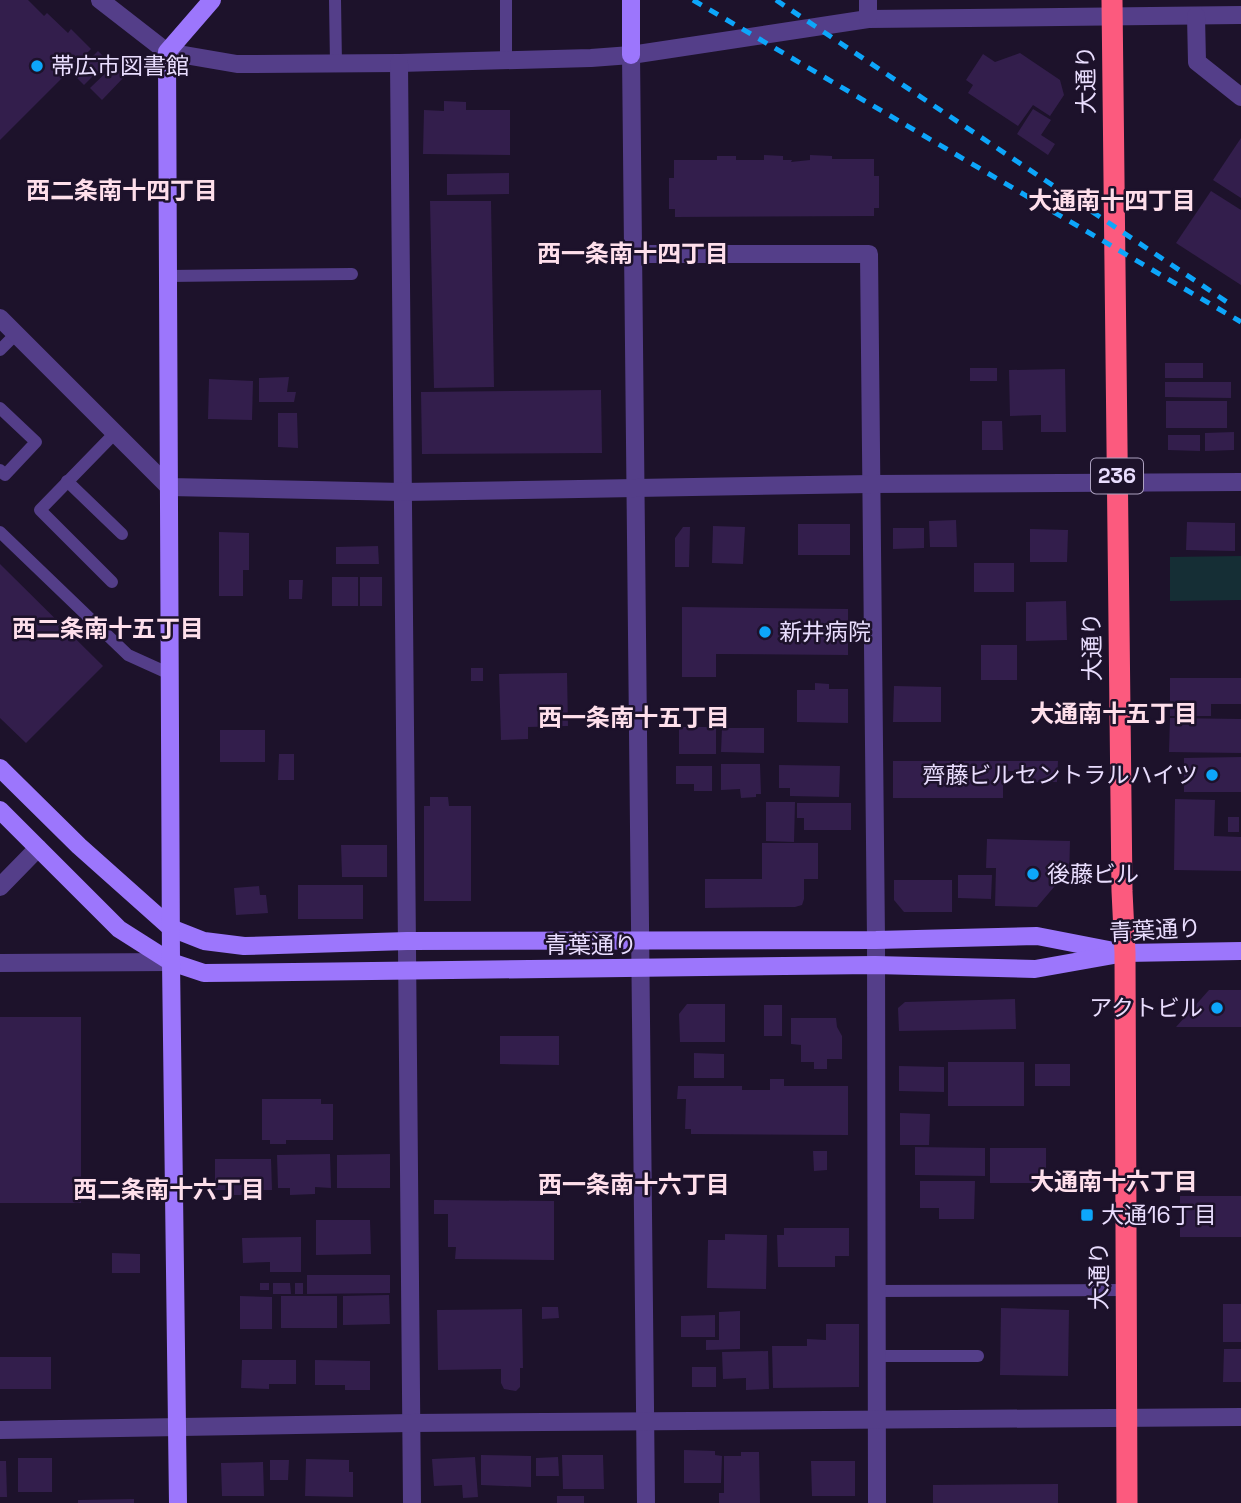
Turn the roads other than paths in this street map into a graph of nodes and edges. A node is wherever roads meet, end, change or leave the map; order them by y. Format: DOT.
graph roads {
  1 [pos="100,0"];
  2 [pos="212,0"];
  3 [pos="335,0"];
  4 [pos="506,0"];
  5 [pos="631,0"];
  6 [pos="868,0"];
  7 [pos="1112,9"];
  8 [pos="1241,15"];
  9 [pos="1196,16"];
  10 [pos="868,19"];
  11 [pos="167,52"];
  12 [pos="631,55"];
  13 [pos="506,60"];
  14 [pos="400,63"];
  15 [pos="336,64"];
  16 [pos="1241,97"];
  17 [pos="633,254"];
  18 [pos="352,274"];
  19 [pos="168,276"];
  20 [pos="0,318"];
  21 [pos="16,334"];
  22 [pos="0,350"];
  23 [pos="0,408"];
  24 [pos="116,433"];
  25 [pos="0,470"];
  26 [pos="67,481"];
  27 [pos="1241,482"];
  28 [pos="871,484"];
  29 [pos="1117,484"];
  30 [pos="169,487"];
  31 [pos="637,490"];
  32 [pos="403,492"];
  33 [pos="0,532"];
  34 [pos="122,534"];
  35 [pos="113,582"];
  36 [pos="170,674"];
  37 [pos="0,768"];
  38 [pos="0,810"];
  39 [pos="38,848"];
  40 [pos="0,887"];
  41 [pos="171,928"];
  42 [pos="640,940"];
  43 [pos="876,940"];
  44 [pos="407,941"];
  45 [pos="1241,951"];
  46 [pos="1125,953"];
  47 [pos="171,962"];
  48 [pos="0,963"];
  49 [pos="875,965"];
  50 [pos="641,969"];
  51 [pos="407,971"];
  52 [pos="1125,1290"];
  53 [pos="875,1291"];
  54 [pos="875,1356"];
  55 [pos="978,1356"];
  56 [pos="1241,1417"];
  57 [pos="875,1419"];
  58 [pos="1125,1419"];
  59 [pos="645,1422"];
  60 [pos="411,1423"];
  61 [pos="177,1427"];
  62 [pos="0,1430"];
  63 [pos="178,1503"];
  64 [pos="412,1503"];
  65 [pos="646,1503"];
  66 [pos="877,1503"];
  67 [pos="1126,1503"];
  1 -- 11 [label="street"];
  2 -- 11 [label="street"];
  3 -- 15 [label="lane"];
  4 -- 13 [label="lane"];
  5 -- 12 [label="street"];
  6 -- 10 [label="street"];
  7 -- 9 [label="street"];
  7 -- 10 [label="street"];
  7 -- 29 [label="highway, 大通り / 236"];
  8 -- 9 [label="street"];
  9 -- 16 [label="street"];
  10 -- 12 [label="street"];
  11 -- 15 [label="street"];
  11 -- 19 [label="street"];
  12 -- 13 [label="street"];
  12 -- 17 [label="street"];
  13 -- 14 [label="street"];
  14 -- 15 [label="street"];
  14 -- 32 [label="street"];
  17 -- 28 [label="street"];
  17 -- 31 [label="street"];
  18 -- 19 [label="lane"];
  19 -- 30 [label="street"];
  20 -- 21 [label="street"];
  21 -- 22 [label="lane"];
  21 -- 24 [label="street"];
  23 -- 25 [label="lane"];
  24 -- 26 [label="lane"];
  24 -- 30 [label="street"];
  26 -- 34 [label="lane"];
  26 -- 35 [label="lane"];
  27 -- 29 [label="street"];
  28 -- 29 [label="street"];
  28 -- 31 [label="street"];
  28 -- 43 [label="street"];
  29 -- 46 [label="highway, 大通り / 236"];
  30 -- 32 [label="street"];
  30 -- 36 [label="street"];
  31 -- 32 [label="street"];
  31 -- 42 [label="street"];
  32 -- 44 [label="street"];
  33 -- 36 [label="lane"];
  36 -- 41 [label="street"];
  37 -- 41 [label="street"];
  38 -- 39 [label="street, 青葉通り"];
  39 -- 40 [label="street"];
  39 -- 47 [label="street, 青葉通り"];
  41 -- 44 [label="street"];
  41 -- 47 [label="street"];
  42 -- 43 [label="street"];
  42 -- 44 [label="street"];
  42 -- 50 [label="street"];
  43 -- 46 [label="street"];
  43 -- 49 [label="street"];
  44 -- 51 [label="street"];
  45 -- 46 [label="street, 青葉通り"];
  46 -- 49 [label="street, 青葉通り"];
  46 -- 52 [label="highway, 大通り / 236"];
  47 -- 48 [label="street"];
  47 -- 51 [label="street, 青葉通り"];
  47 -- 61 [label="street"];
  49 -- 50 [label="street, 青葉通り"];
  49 -- 53 [label="street"];
  50 -- 51 [label="street, 青葉通り"];
  50 -- 59 [label="street"];
  51 -- 60 [label="street"];
  52 -- 53 [label="lane"];
  52 -- 58 [label="highway, 大通り / 236"];
  53 -- 54 [label="street"];
  54 -- 55 [label="lane"];
  54 -- 57 [label="street"];
  56 -- 58 [label="street"];
  57 -- 58 [label="street"];
  57 -- 59 [label="street"];
  57 -- 66 [label="street"];
  58 -- 67 [label="highway, 大通り / 236"];
  59 -- 60 [label="street"];
  59 -- 65 [label="street"];
  60 -- 61 [label="street"];
  60 -- 64 [label="street"];
  61 -- 62 [label="street"];
  61 -- 63 [label="street"];
}
